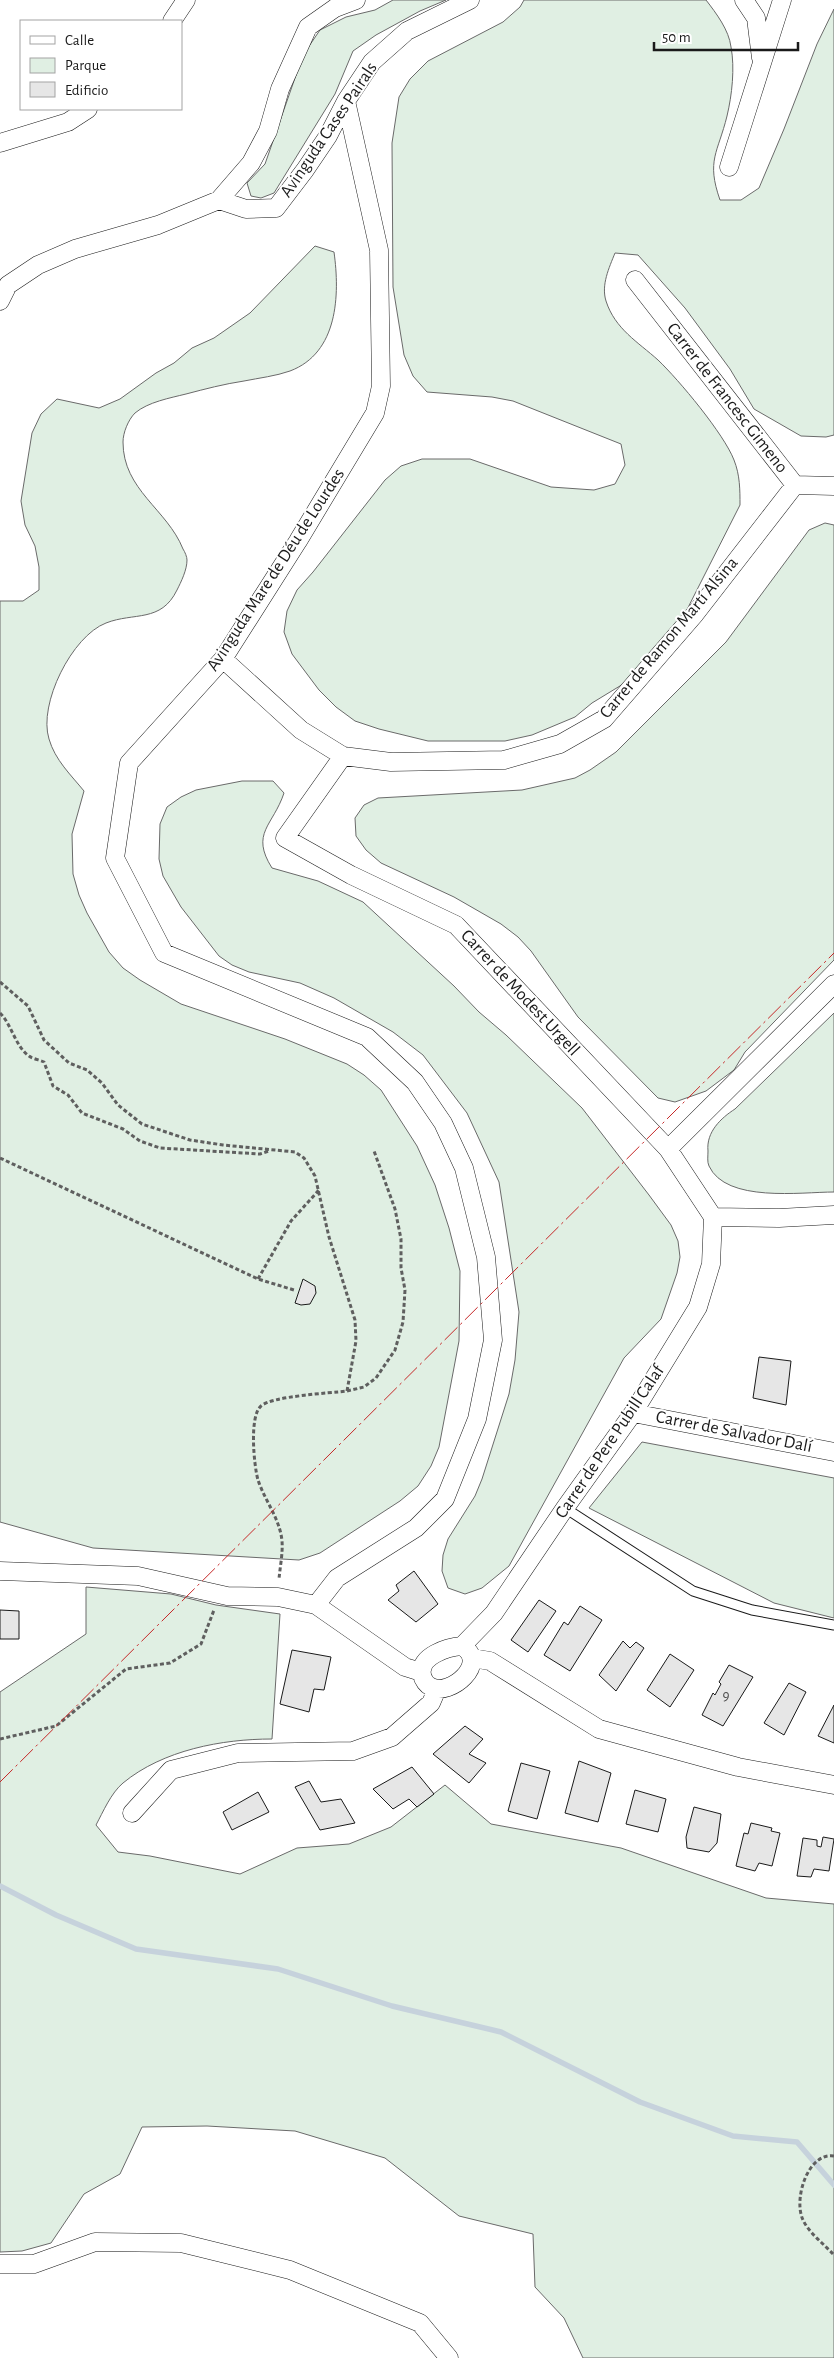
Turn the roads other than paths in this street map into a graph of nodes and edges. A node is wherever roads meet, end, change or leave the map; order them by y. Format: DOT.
graph roads {
  1 [pos="186,0"];
  2 [pos="356,0"];
  3 [pos="470,0"];
  4 [pos="744,0"];
  5 [pos="782,0"];
  6 [pos="173,20"];
  7 [pos="762,65"];
  8 [pos="346,101"];
  9 [pos="86,110"];
  10 [pos="0,143"];
  11 [pos="729,167"];
  12 [pos="218,200"];
  13 [pos="635,280"];
  14 [pos="0,301"];
  15 [pos="795,485"];
  16 [pos="834,486"];
  17 [pos="223,659"];
  18 [pos="343,756"];
  19 [pos="834,984"];
  20 [pos="668,1149"];
  21 [pos="834,1215"];
  22 [pos="713,1217"];
  23 [pos="633,1413"];
  24 [pos="834,1452"];
  25 [pos="565,1508"];
  26 [pos="0,1571"];
  27 [pos="316,1605"];
  28 [pos="834,1625"];
  29 [pos="467,1652"];
  30 [pos="422,1672"];
  31 [pos="437,1689"];
  32 [pos="834,1785"];
  33 [pos="132,1813"];
  34 [pos="0,2264"];
  35 [pos="449,2358"];
  1 -- 6 [label="street"];
  2 -- 12 [label="street"];
  3 -- 8 [label="street, Avinguda Cases Pairals"];
  4 -- 7 [label="street"];
  5 -- 7 [label="street"];
  7 -- 11 [label="street"];
  8 -- 12 [label="street, Avinguda Cases Pairals"];
  8 -- 17 [label="street, Avinguda Mare de Déu de Lourdes"];
  9 -- 10 [label="street"];
  12 -- 14 [label="street"];
  13 -- 15 [label="street, Carrer de Francesc Gimeno"];
  15 -- 16 [label="street, Carrer de Francesc Gimeno"];
  15 -- 18 [label="street, Carrer de Ramon Martí Alsina"];
  17 -- 18 [label="street, Carrer de Ramon Martí Alsina"];
  17 -- 27 [label="street, Avinguda Mare de Déu de Lourdes"];
  18 -- 20 [label="street, Carrer de Modest Urgell"];
  19 -- 20 [label="street"];
  20 -- 22 [label="street, Carrer de Modest Urgell"];
  21 -- 22 [label="street"];
  22 -- 23 [label="street, Carrer de Pere Pubill Calaf"];
  23 -- 24 [label="street, Carrer de Salvador Dalí"];
  23 -- 25 [label="street, Carrer de Pere Pubill Calaf"];
  25 -- 28 [label="lane"];
  25 -- 29 [label="street, Carrer de Pere Pubill Calaf"];
  26 -- 27 [label="street"];
  27 -- 30 [label="street"];
  29 -- 30 [label="street"];
  29 -- 31 [label="street"];
  29 -- 32 [label="street"];
  30 -- 31 [label="street"];
  31 -- 33 [label="street"];
  34 -- 35 [label="street"];
}
